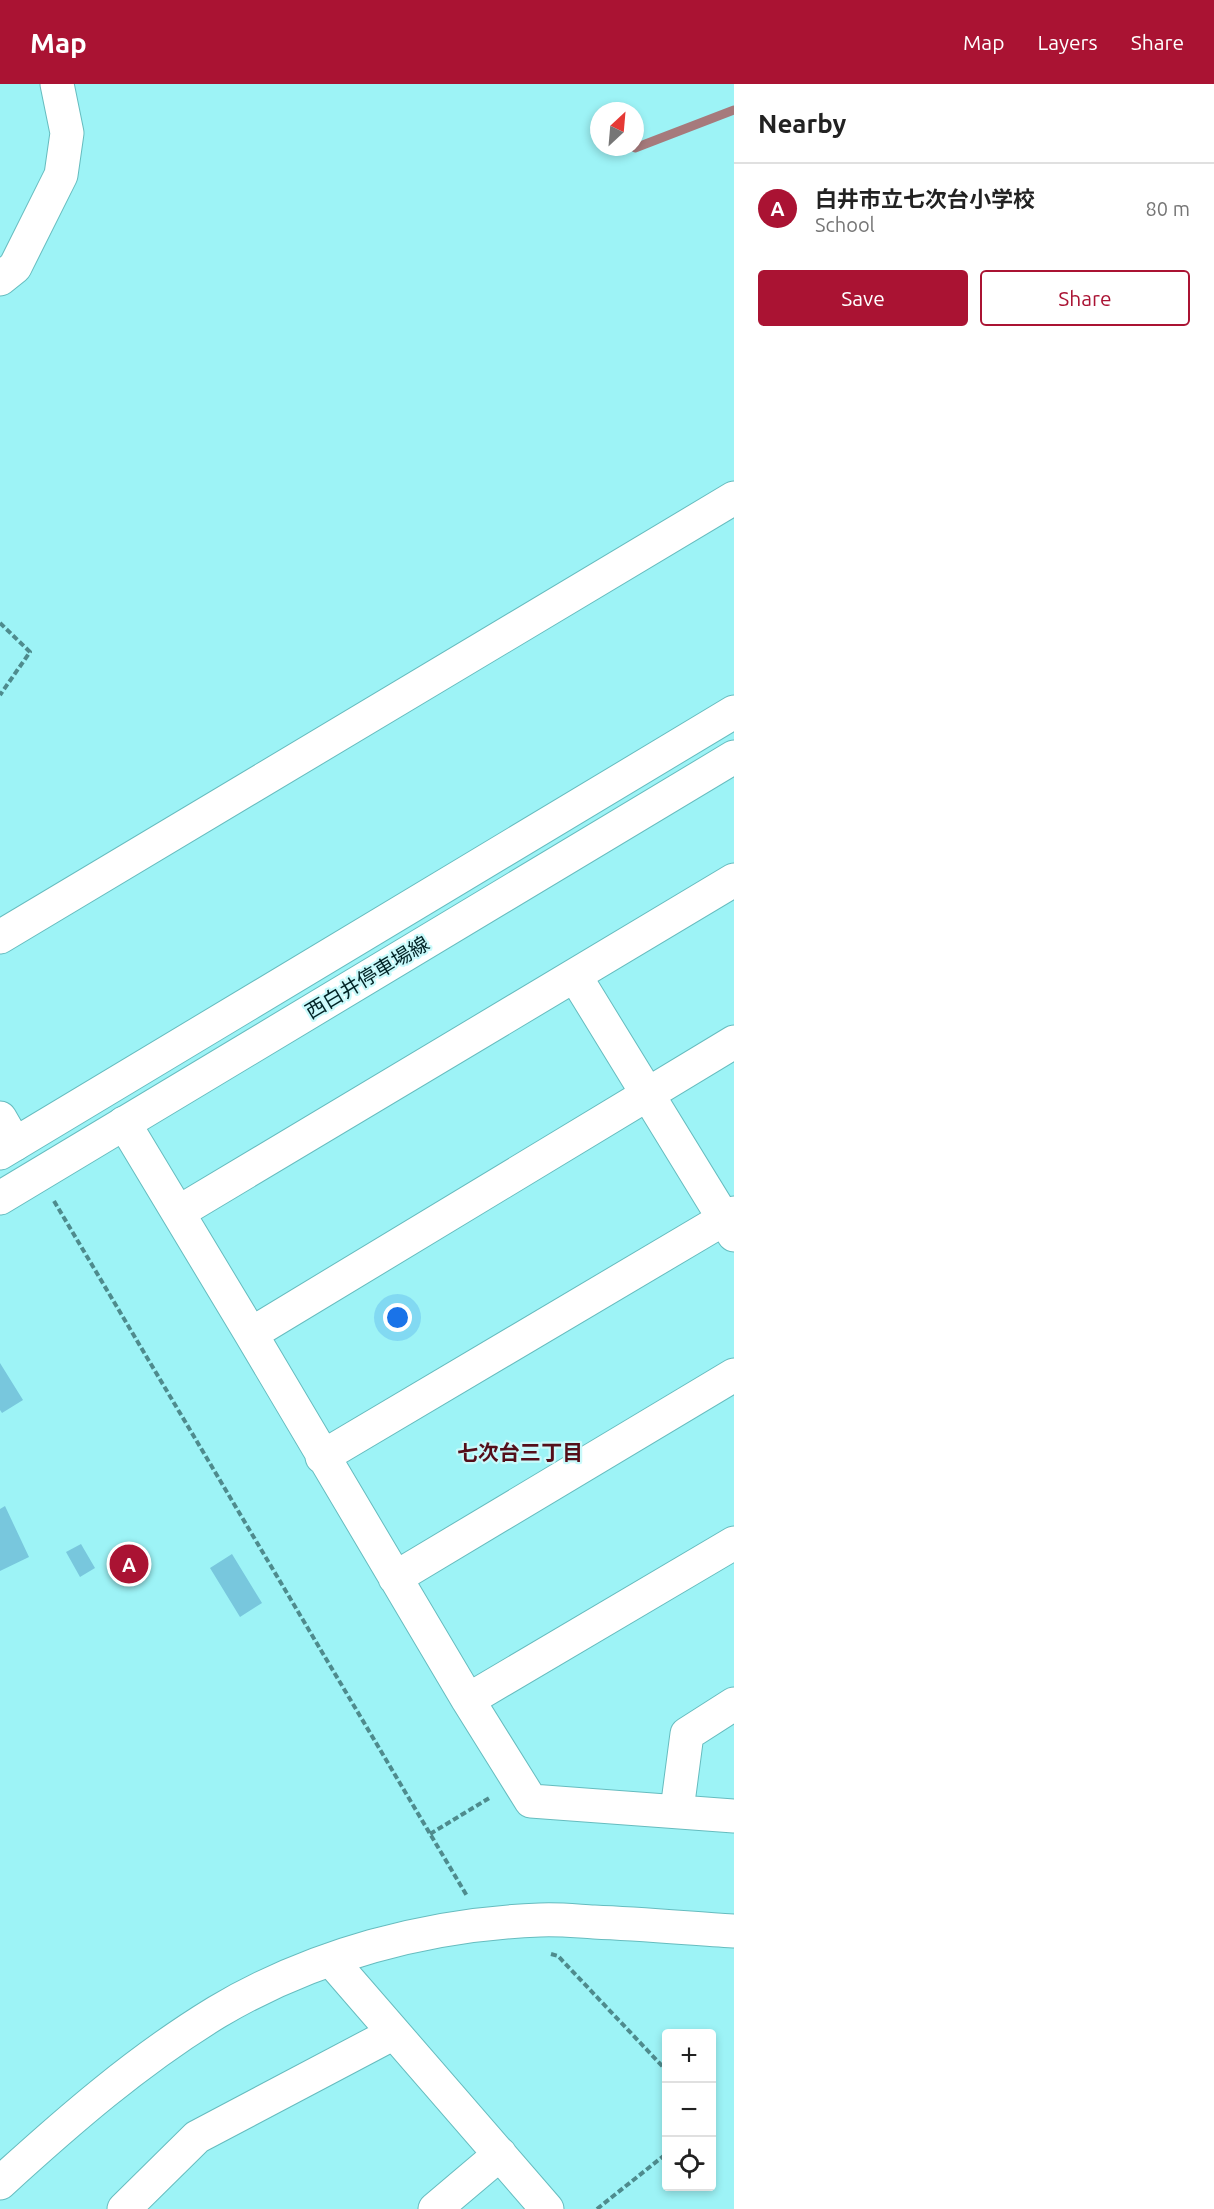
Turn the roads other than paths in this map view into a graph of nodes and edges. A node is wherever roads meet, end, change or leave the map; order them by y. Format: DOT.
graph roads {
  1 [pos="57,84"];
  2 [pos="0,279"];
  3 [pos="734,498"];
  4 [pos="734,712"];
  5 [pos="734,757"];
  6 [pos="734,880"];
  7 [pos="0,937"];
  8 [pos="575,976"];
  9 [pos="734,1042"];
  10 [pos="646,1093"];
  11 [pos="124,1123"];
  12 [pos="5,1139"];
  13 [pos="0,1198"];
  14 [pos="179,1212"];
  15 [pos="731,1222"];
  16 [pos="251,1334"];
  17 [pos="734,1376"];
  18 [pos="322,1457"];
  19 [pos="734,1543"];
  20 [pos="395,1578"];
  21 [pos="468,1700"];
  22 [pos="734,1704"];
  23 [pos="677,1810"];
  24 [pos="734,1816"];
  25 [pos="734,1931"];
  26 [pos="331,1959"];
  27 [pos="394,2034"];
  28 [pos="500,2154"];
  29 [pos="0,2183"];
  30 [pos="124,2209"];
  31 [pos="435,2209"];
  32 [pos="548,2209"];
  1 -- 2 [label="street"];
  3 -- 7 [label="street"];
  4 -- 12 [label="street, 西白井停車場線"];
  5 -- 11 [label="street, 西白井停車場線"];
  6 -- 8 [label="street"];
  8 -- 10 [label="street"];
  8 -- 14 [label="street"];
  9 -- 10 [label="street"];
  10 -- 15 [label="street"];
  10 -- 16 [label="street"];
  11 -- 13 [label="street, 西白井停車場線"];
  11 -- 14 [label="street"];
  14 -- 16 [label="street"];
  15 -- 18 [label="street"];
  16 -- 18 [label="street"];
  17 -- 20 [label="street"];
  18 -- 20 [label="street"];
  19 -- 21 [label="street"];
  20 -- 21 [label="street"];
  21 -- 23 [label="street"];
  22 -- 23 [label="street"];
  23 -- 24 [label="street"];
  25 -- 26 [label="street"];
  26 -- 27 [label="street"];
  26 -- 29 [label="street"];
  27 -- 28 [label="street"];
  27 -- 30 [label="street"];
  28 -- 31 [label="street"];
  28 -- 32 [label="street"];
}
